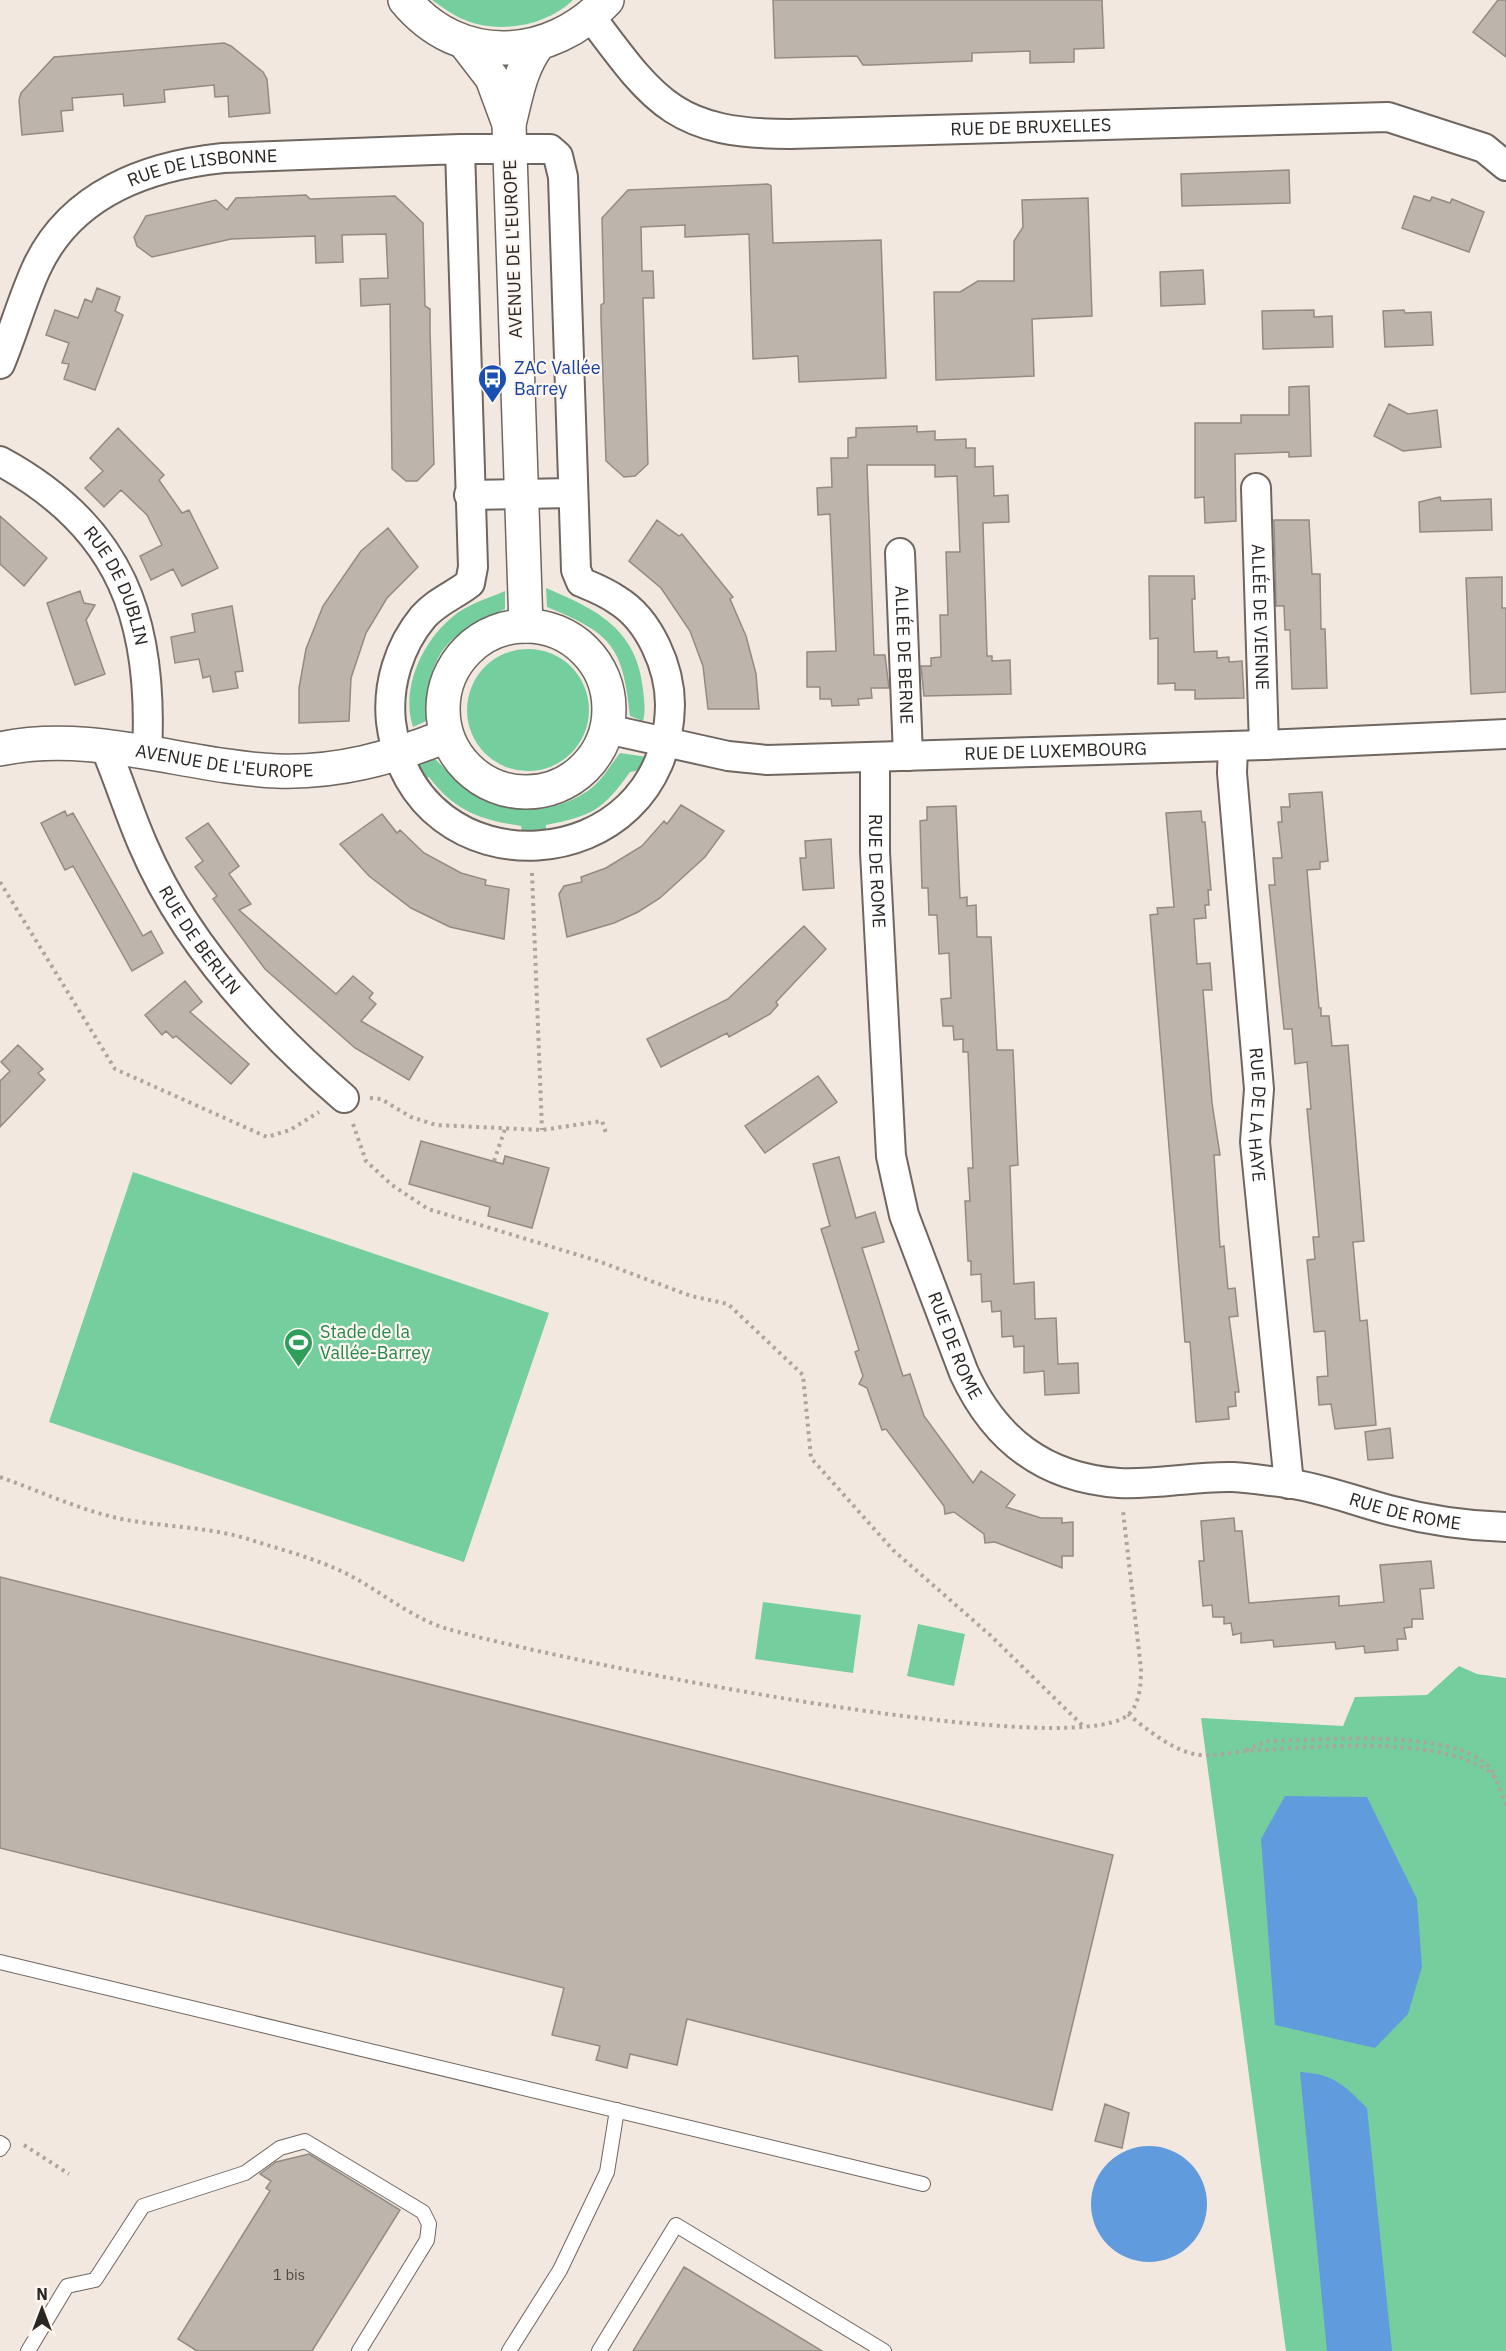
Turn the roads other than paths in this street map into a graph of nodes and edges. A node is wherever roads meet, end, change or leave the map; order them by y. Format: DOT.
graph roads {
  1 [pos="405,1"];
  2 [pos="599,8"];
  3 [pos="465,43"];
  4 [pos="537,46"];
  5 [pos="509,136"];
  6 [pos="460,149"];
  7 [pos="1506,166"];
  8 [pos="0,364"];
  9 [pos="0,461"];
  10 [pos="1256,488"];
  11 [pos="572,493"];
  12 [pos="521,494"];
  13 [pos="469,495"];
  14 [pos="900,553"];
  15 [pos="526,626"];
  16 [pos="607,729"];
  17 [pos="1506,734"];
  18 [pos="447,736"];
  19 [pos="665,742"];
  20 [pos="1264,745"];
  21 [pos="1233,746"];
  22 [pos="105,747"];
  23 [pos="0,749"];
  24 [pos="147,753"];
  25 [pos="398,754"];
  26 [pos="908,756"];
  27 [pos="875,757"];
  28 [pos="344,1098"];
  29 [pos="1289,1484"];
  30 [pos="1494,1527"];
  31 [pos="0,1962"];
  32 [pos="617,2110"];
  33 [pos="0,2143"];
  34 [pos="0,2149"];
  35 [pos="923,2184"];
  36 [pos="28,2351"];
  37 [pos="359,2351"];
  38 [pos="509,2351"];
  39 [pos="599,2351"];
  40 [pos="884,2351"];
  1 -- 3 [label="street"];
  2 -- 4 [label="street"];
  2 -- 7 [label="street, RUE DE BRUXELLES"];
  3 -- 4 [label="street"];
  3 -- 5 [label="street, AVENUE DE L'EUROPE"];
  4 -- 5 [label="street, AVENUE DE L'EUROPE"];
  5 -- 6 [label="street, RUE DE LISBONNE"];
  5 -- 11 [label="street, RUE DE LISBONNE"];
  5 -- 12 [label="street, AVENUE DE L'EUROPE"];
  6 -- 8 [label="street, RUE DE LISBONNE"];
  6 -- 13 [label="street"];
  9 -- 24 [label="street, RUE DE DUBLIN"];
  10 -- 20 [label="street, ALLÉE DE VIENNE"];
  11 -- 12 [label="street"];
  11 -- 19 [label="street"];
  12 -- 13 [label="street"];
  12 -- 15 [label="street, AVENUE DE L'EUROPE"];
  13 -- 25 [label="street"];
  14 -- 26 [label="street, ALLÉE DE BERNE"];
  15 -- 16 [label="street"];
  15 -- 18 [label="street"];
  16 -- 18 [label="street"];
  16 -- 19 [label="street, RUE DE LUXEMBOURG"];
  17 -- 20 [label="street, RUE DE LUXEMBOURG"];
  18 -- 25 [label="street, AVENUE DE L'EUROPE"];
  19 -- 25 [label="street"];
  19 -- 27 [label="street, RUE DE LUXEMBOURG"];
  20 -- 21 [label="street, RUE DE LUXEMBOURG"];
  21 -- 26 [label="street, RUE DE LUXEMBOURG"];
  21 -- 29 [label="street, RUE DE LA HAYE"];
  22 -- 23 [label="street, AVENUE DE L'EUROPE"];
  22 -- 24 [label="street, AVENUE DE L'EUROPE"];
  22 -- 28 [label="street, RUE DE BERLIN"];
  24 -- 25 [label="street, AVENUE DE L'EUROPE"];
  26 -- 27 [label="street, RUE DE LUXEMBOURG"];
  27 -- 29 [label="street, RUE DE ROME"];
  29 -- 30 [label="street, RUE DE ROME"];
  31 -- 32 [label="lane"];
  32 -- 35 [label="lane"];
  32 -- 38 [label="lane"];
  33 -- 34 [label="lane"];
  36 -- 37 [label="lane"];
  39 -- 40 [label="lane"];
}
